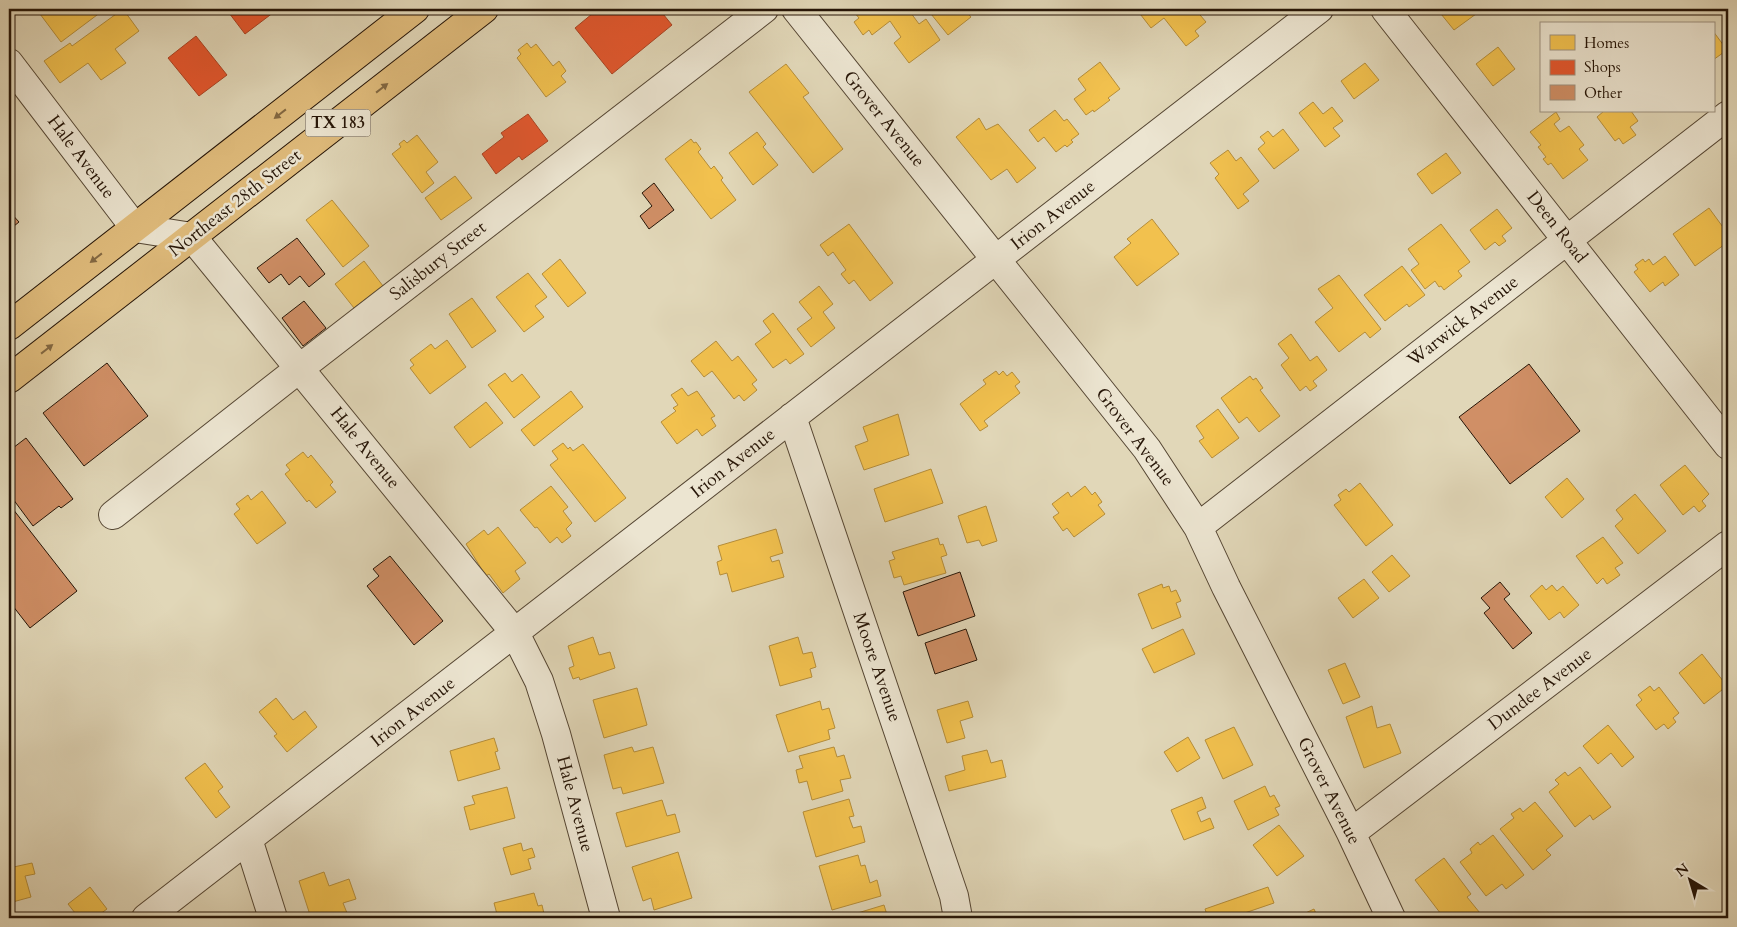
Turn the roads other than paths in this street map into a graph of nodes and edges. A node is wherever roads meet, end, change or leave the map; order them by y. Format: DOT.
graph roads {
  1 [pos="415,9"];
  2 [pos="484,9"];
  3 [pos="764,9"];
  4 [pos="796,9"];
  5 [pos="1319,9"];
  6 [pos="1385,9"];
  7 [pos="9,62"];
  8 [pos="1728,115"];
  9 [pos="135,228"];
  10 [pos="192,237"];
  11 [pos="1567,240"];
  12 [pos="996,259"];
  13 [pos="30,309"];
  14 [pos="9,326"];
  15 [pos="9,333"];
  16 [pos="300,368"];
  17 [pos="9,379"];
  18 [pos="792,417"];
  19 [pos="1728,445"];
  20 [pos="113,515"];
  21 [pos="1198,527"];
  22 [pos="1728,545"];
  23 [pos="514,633"];
  24 [pos="1351,833"];
  25 [pos="248,839"];
  26 [pos="146,918"];
  27 [pos="273,918"];
  28 [pos="606,918"];
  29 [pos="958,918"];
  30 [pos="1391,918"];
  1 -- 9 [label="main road, TX 183, one-way"];
  10 -- 2 [label="main road, Northeast 28th Street / TX 183, one-way"];
  3 -- 16 [label="street, Salisbury Street"];
  4 -- 12 [label="street, Grover Avenue"];
  5 -- 12 [label="street, Irion Avenue"];
  6 -- 11 [label="street, Deen Road"];
  7 -- 9 [label="street, Hale Avenue"];
  8 -- 11 [label="street, Warwick Avenue"];
  9 -- 10 [label="street"];
  9 -- 13 [label="main road, TX 183, one-way"];
  10 -- 16 [label="street, Hale Avenue"];
  17 -- 10 [label="main road, Northeast 28th Street / TX 183, one-way"];
  11 -- 19 [label="street, Deen Road"];
  11 -- 21 [label="street, Warwick Avenue"];
  12 -- 18 [label="street, Irion Avenue"];
  12 -- 21 [label="street, Grover Avenue"];
  13 -- 14 [label="main road, TX 183"];
  13 -- 15 [label="main road"];
  16 -- 20 [label="street, Salisbury Street"];
  16 -- 23 [label="street, Hale Avenue"];
  18 -- 23 [label="street, Irion Avenue"];
  18 -- 29 [label="street, Moore Avenue"];
  21 -- 24 [label="street, Grover Avenue"];
  22 -- 24 [label="street, Dundee Avenue"];
  23 -- 25 [label="street, Irion Avenue"];
  23 -- 28 [label="street, Hale Avenue"];
  24 -- 30 [label="street, Grover Avenue"];
  25 -- 26 [label="street, Irion Avenue"];
  25 -- 27 [label="street"];
}
